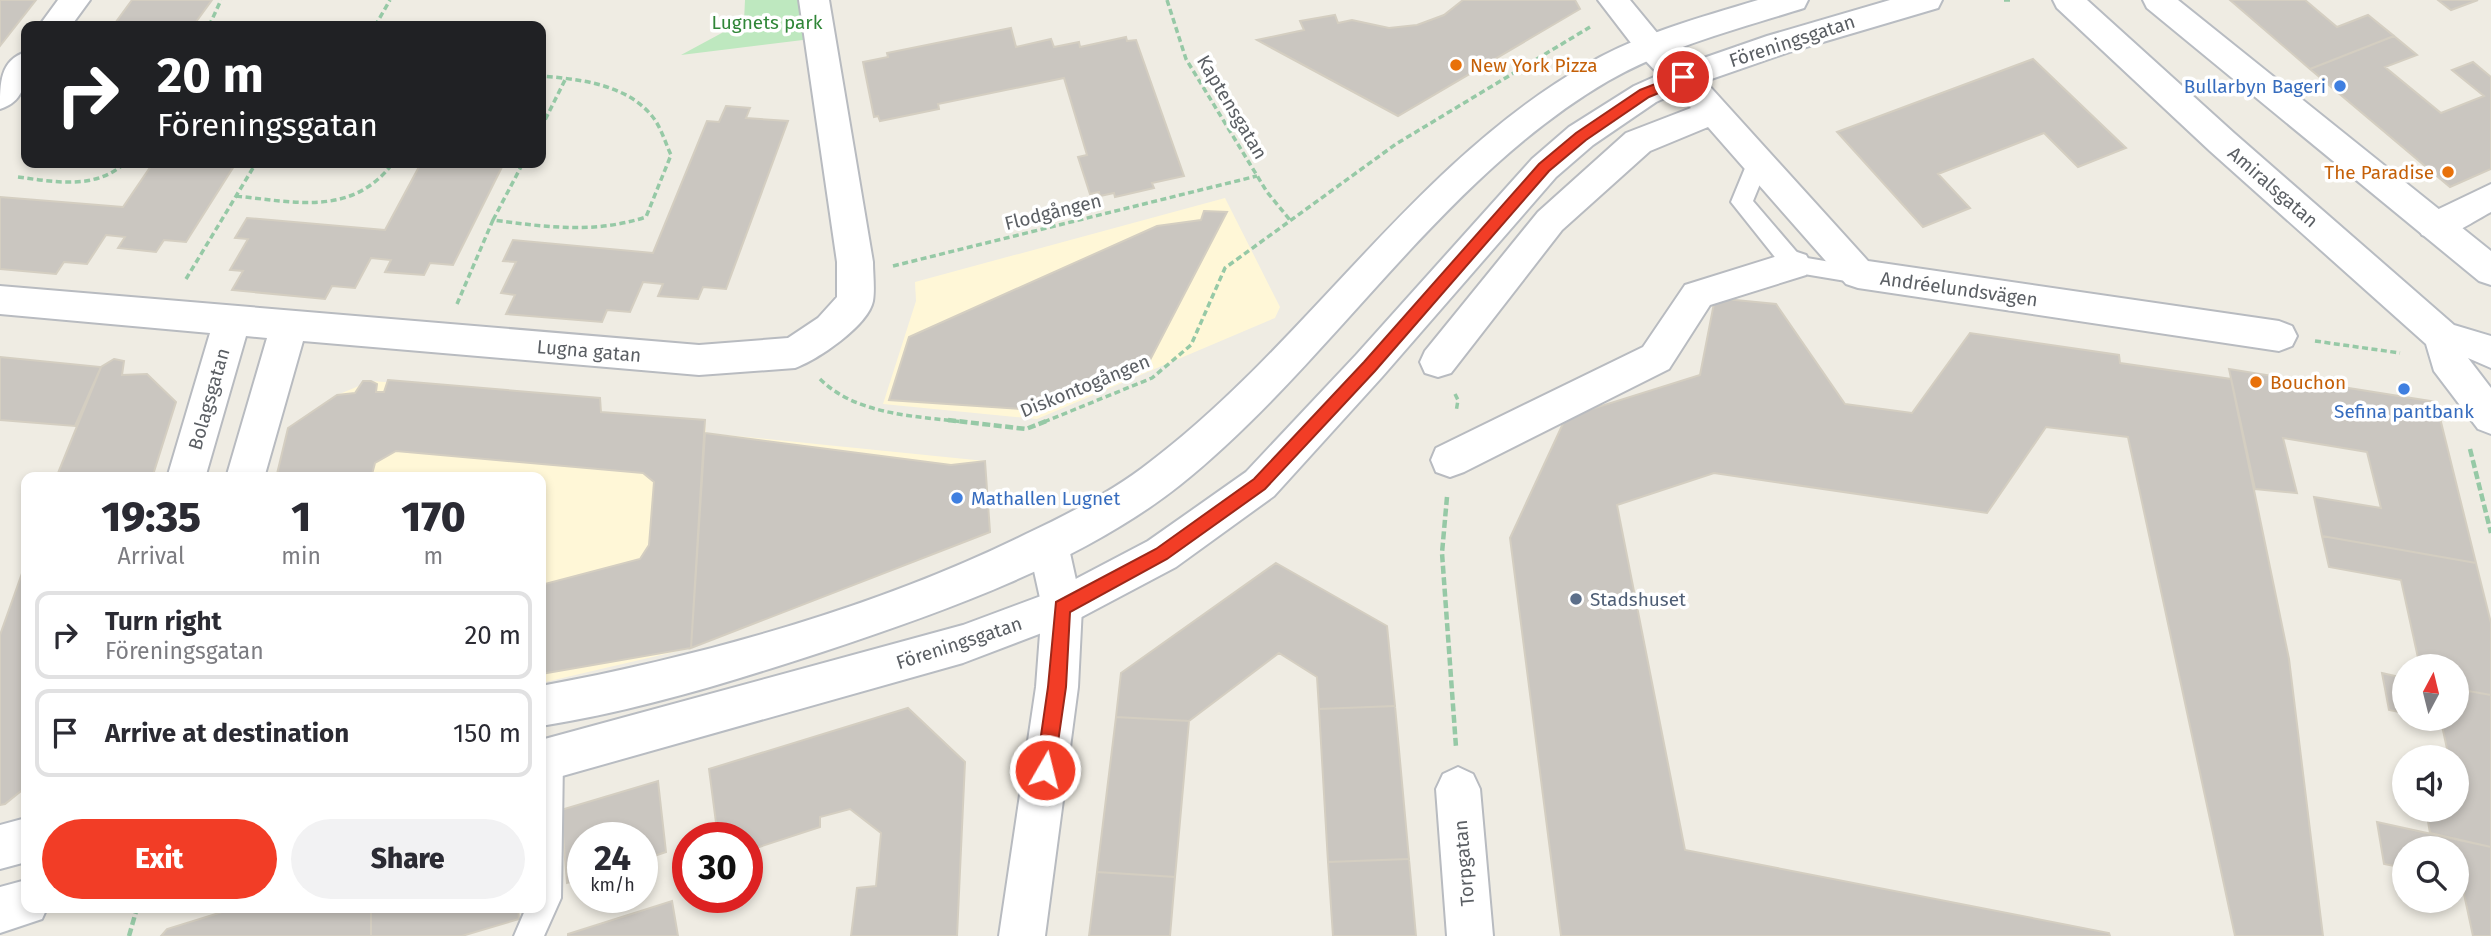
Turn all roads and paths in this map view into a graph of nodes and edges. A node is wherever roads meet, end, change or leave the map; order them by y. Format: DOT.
graph roads {
  1 [pos="75,0"];
  2 [pos="221,0"];
  3 [pos="390,0"];
  4 [pos="814,0"];
  5 [pos="1167,0"];
  6 [pos="1793,0"];
  7 [pos="1927,0"];
  8 [pos="2004,0"];
  9 [pos="2013,0"];
  10 [pos="2068,0"];
  11 [pos="2158,0"];
  12 [pos="1616,5"];
  13 [pos="58,21"];
  14 [pos="211,21"];
  15 [pos="378,21"];
  16 [pos="1652,48"];
  17 [pos="21,69"];
  18 [pos="546,76"];
  19 [pos="1683,77"];
  20 [pos="566,78"];
  21 [pos="0,97"];
  22 [pos="1714,111"];
  23 [pos="546,118"];
  24 [pos="1758,162"];
  25 [pos="120,168"];
  26 [pos="253,168"];
  27 [pos="390,168"];
  28 [pos="520,168"];
  29 [pos="1257,176"];
  30 [pos="18,177"];
  31 [pos="236,196"];
  32 [pos="2491,197"];
  33 [pos="494,220"];
  34 [pos="1290,220"];
  35 [pos="2434,226"];
  36 [pos="1794,265"];
  37 [pos="2491,271"];
  38 [pos="1858,274"];
  39 [pos="855,275"];
  40 [pos="0,300"];
  41 [pos="163,314"];
  42 [pos="232,320"];
  43 [pos="289,325"];
  44 [pos="2279,336"];
  45 [pos="2443,337"];
  46 [pos="441,338"];
  47 [pos="795,353"];
  48 [pos="2491,353"];
  49 [pos="1438,362"];
  50 [pos="2479,429"];
  51 [pos="1450,460"];
  52 [pos="188,472"];
  53 [pos="247,472"];
  54 [pos="2491,533"];
  55 [pos="1048,544"];
  56 [pos="1062,607"];
  57 [pos="546,705"];
  58 [pos="546,760"];
  59 [pos="1458,789"];
  60 [pos="21,841"];
  61 [pos="0,847"];
  62 [pos="21,904"];
  63 [pos="0,910"];
  64 [pos="135,913"];
  65 [pos="128,936"];
  66 [pos="1023,936"];
  67 [pos="1470,936"];
  1 -- 13 [label="street"];
  2 -- 14 [label="path"];
  3 -- 15 [label="path"];
  4 -- 39 [label="street"];
  5 -- 29 [label="path, Kaptensgatan"];
  6 -- 16 [label="street, Föreningsgatan"];
  7 -- 19 [label="street, Föreningsgatan"];
  8 -- 9 [label="path"];
  10 -- 45 [label="street, Amiralsgatan"];
  11 -- 35 [label="street"];
  12 -- 16 [label="street, Andréelundsvägen"];
  12 -- 34 [label="path, Diskontogången"];
  16 -- 19 [label="street, Andréelundsvägen"];
  16 -- 55 [label="street, Föreningsgatan"];
  17 -- 21 [label="street"];
  18 -- 20 [label="path"];
  19 -- 22 [label="street, Andréelundsvägen"];
  19 -- 56 [label="street, Föreningsgatan"];
  20 -- 23 [label="path"];
  20 -- 33 [label="path"];
  22 -- 24 [label="street, Andréelundsvägen"];
  22 -- 49 [label="street"];
  24 -- 36 [label="lane"];
  24 -- 38 [label="street, Andréelundsvägen"];
  25 -- 30 [label="path"];
  26 -- 31 [label="path"];
  27 -- 31 [label="path"];
  28 -- 33 [label="path"];
  29 -- 34 [label="path, Kaptensgatan"];
  29 -- 39 [label="path, Flodgången"];
  31 -- 41 [label="path"];
  32 -- 35 [label="street"];
  33 -- 46 [label="path"];
  34 -- 47 [label="path, Diskontogången"];
  35 -- 37 [label="street"];
  36 -- 38 [label="lane"];
  36 -- 51 [label="street"];
  38 -- 44 [label="street, Andréelundsvägen"];
  39 -- 47 [label="street"];
  40 -- 41 [label="street, Lugna gatan"];
  41 -- 42 [label="street, Lugna gatan"];
  42 -- 43 [label="street, Lugna gatan"];
  42 -- 52 [label="street, Bolagsgatan"];
  43 -- 46 [label="street, Lugna gatan"];
  43 -- 53 [label="street"];
  44 -- 45 [label="path"];
  45 -- 48 [label="street, Amiralsgatan"];
  45 -- 50 [label="street"];
  46 -- 47 [label="street, Lugna gatan"];
  49 -- 51 [label="path"];
  50 -- 54 [label="path"];
  51 -- 59 [label="path"];
  55 -- 56 [label="street"];
  55 -- 57 [label="street, Föreningsgatan"];
  56 -- 58 [label="street, Föreningsgatan"];
  56 -- 66 [label="street"];
  59 -- 67 [label="street, Torpgatan"];
  60 -- 61 [label="street"];
  62 -- 63 [label="street"];
  64 -- 65 [label="path"];
}
